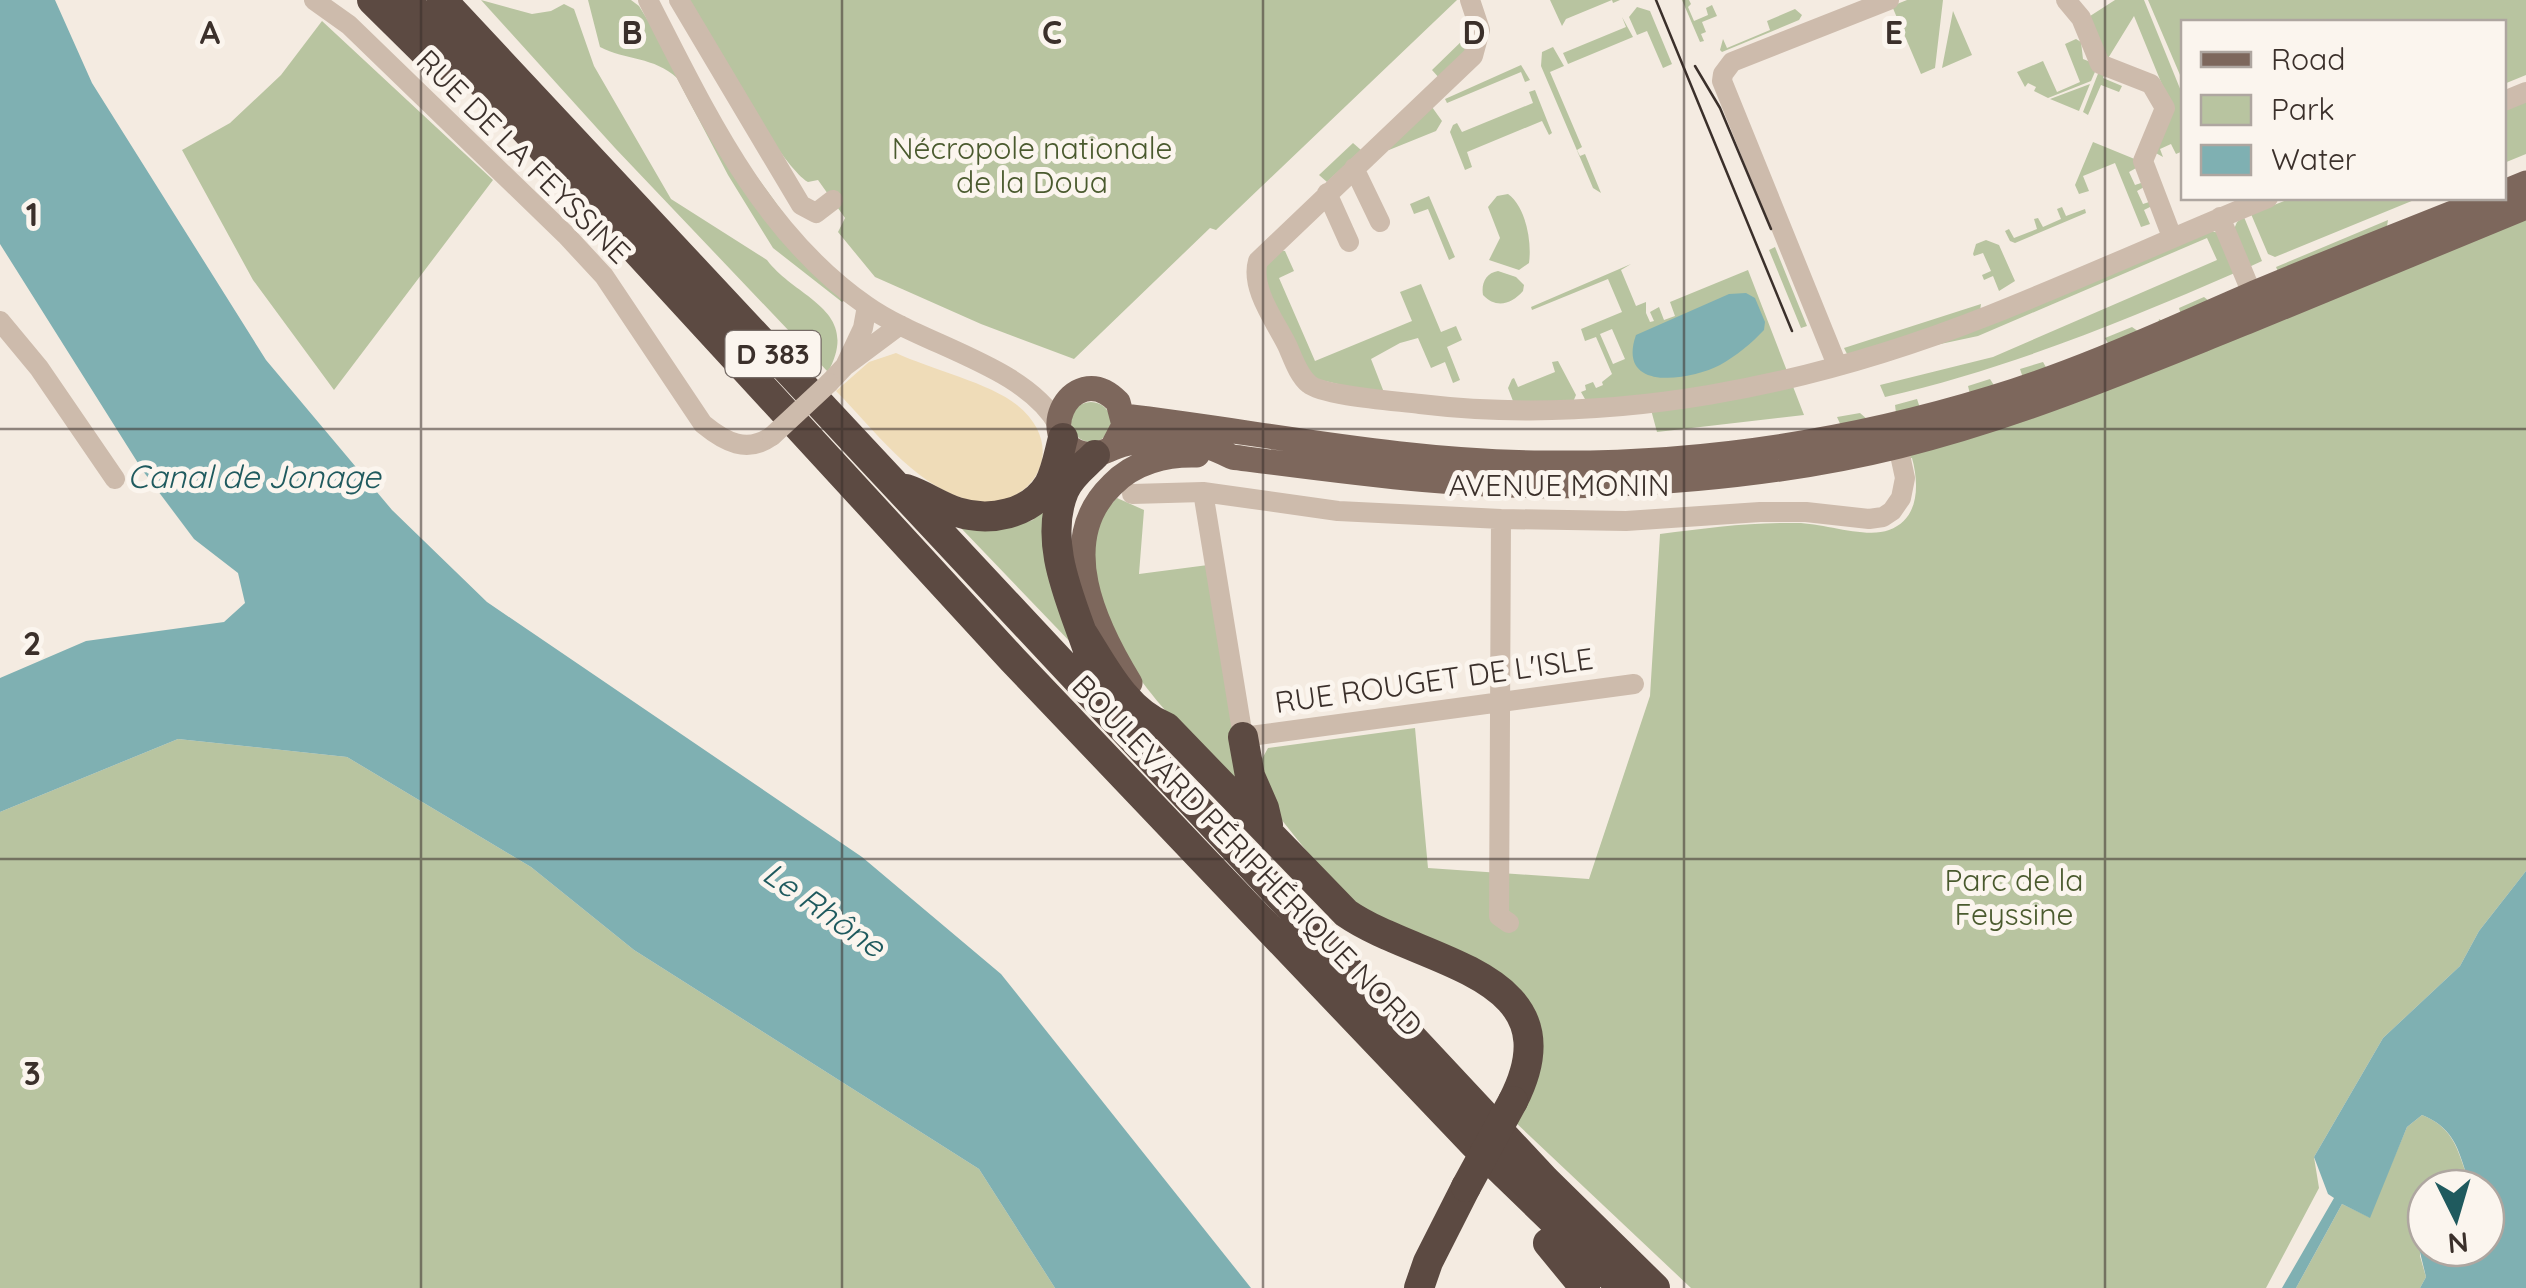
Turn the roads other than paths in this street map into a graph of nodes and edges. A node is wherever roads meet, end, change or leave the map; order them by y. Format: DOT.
graph roads {
  1 [pos="314,0"];
  2 [pos="372,0"];
  3 [pos="406,0"];
  4 [pos="442,0"];
  5 [pos="679,0"];
  6 [pos="1470,0"];
  7 [pos="1889,0"];
  8 [pos="2066,0"];
  9 [pos="649,6"];
  10 [pos="1354,168"];
  11 [pos="1328,193"];
  12 [pos="833,200"];
  13 [pos="2263,200"];
  14 [pos="2486,200"];
  15 [pos="2526,207"];
  16 [pos="2220,218"];
  17 [pos="1380,222"];
  18 [pos="2172,237"];
  19 [pos="1349,242"];
  20 [pos="636,248"];
  21 [pos="2257,305"];
  22 [pos="867,306"];
  23 [pos="0,321"];
  24 [pos="900,326"];
  25 [pos="1837,365"];
  26 [pos="845,366"];
  27 [pos="1016,382"];
  28 [pos="1075,393"];
  29 [pos="1124,416"];
  30 [pos="1060,432"];
  31 [pos="1896,435"];
  32 [pos="1104,451"];
  33 [pos="1232,457"];
  34 [pos="114,479"];
  35 [pos="896,485"];
  36 [pos="1202,492"];
  37 [pos="1132,494"];
  38 [pos="1501,519"];
  39 [pos="1083,634"];
  40 [pos="1634,684"];
  41 [pos="1500,702"];
  42 [pos="1108,712"];
  43 [pos="1166,726"];
  44 [pos="1243,737"];
  45 [pos="1269,833"];
  46 [pos="1509,923"];
  47 [pos="1452,1120"];
  48 [pos="1419,1288"];
  49 [pos="1586,1288"];
  50 [pos="1623,1288"];
  51 [pos="1655,1288"];
  1 -- 26 [label="street, RUE DE LA FEYSSINE, bridge"];
  2 -- 20 [label="highway"];
  3 -- 20 [label="highway, D 383"];
  4 -- 35 [label="highway, D 383"];
  5 -- 12 [label="street"];
  6 -- 10 [label="street"];
  7 -- 25 [label="street"];
  8 -- 18 [label="street"];
  9 -- 22 [label="street"];
  10 -- 11 [label="street"];
  10 -- 17 [label="street"];
  11 -- 19 [label="street"];
  11 -- 25 [label="street"];
  13 -- 16 [label="street"];
  14 -- 21 [label="main road"];
  15 -- 21 [label="main road"];
  16 -- 18 [label="street"];
  16 -- 21 [label="street"];
  18 -- 25 [label="street"];
  20 -- 47 [label="highway, BOULEVARD PÉRIPHÉRIQUE NORD / D 383"];
  21 -- 31 [label="main road"];
  22 -- 24 [label="street"];
  22 -- 26 [label="street, RUE DE LA FEYSSINE"];
  23 -- 34 [label="street"];
  24 -- 26 [label="street, RUE DE LA FEYSSINE"];
  24 -- 27 [label="street"];
  27 -- 28 [label="street"];
  27 -- 30 [label="street"];
  28 -- 29 [label="main road"];
  28 -- 30 [label="main road"];
  29 -- 31 [label="main road"];
  29 -- 32 [label="main road"];
  30 -- 32 [label="main road"];
  30 -- 35 [label="highway"];
  31 -- 33 [label="main road"];
  31 -- 38 [label="street, AVENUE MONIN"];
  32 -- 33 [label="main road"];
  32 -- 39 [label="highway"];
  33 -- 43 [label="main road"];
  35 -- 42 [label="highway, BOULEVARD PÉRIPHÉRIQUE NORD"];
  36 -- 37 [label="street, AVENUE MONIN"];
  36 -- 38 [label="street, AVENUE MONIN"];
  36 -- 44 [label="street"];
  38 -- 41 [label="street"];
  39 -- 42 [label="highway"];
  39 -- 43 [label="highway"];
  40 -- 41 [label="street, RUE ROUGET DE L'ISLE"];
  41 -- 44 [label="street, RUE ROUGET DE L'ISLE"];
  41 -- 46 [label="street"];
  42 -- 51 [label="highway, BOULEVARD PÉRIPHÉRIQUE NORD"];
  43 -- 45 [label="highway"];
  44 -- 45 [label="highway"];
  45 -- 48 [label="highway, bridge"];
  47 -- 49 [label="highway"];
  47 -- 50 [label="highway, BOULEVARD PÉRIPHÉRIQUE NORD"];
}
